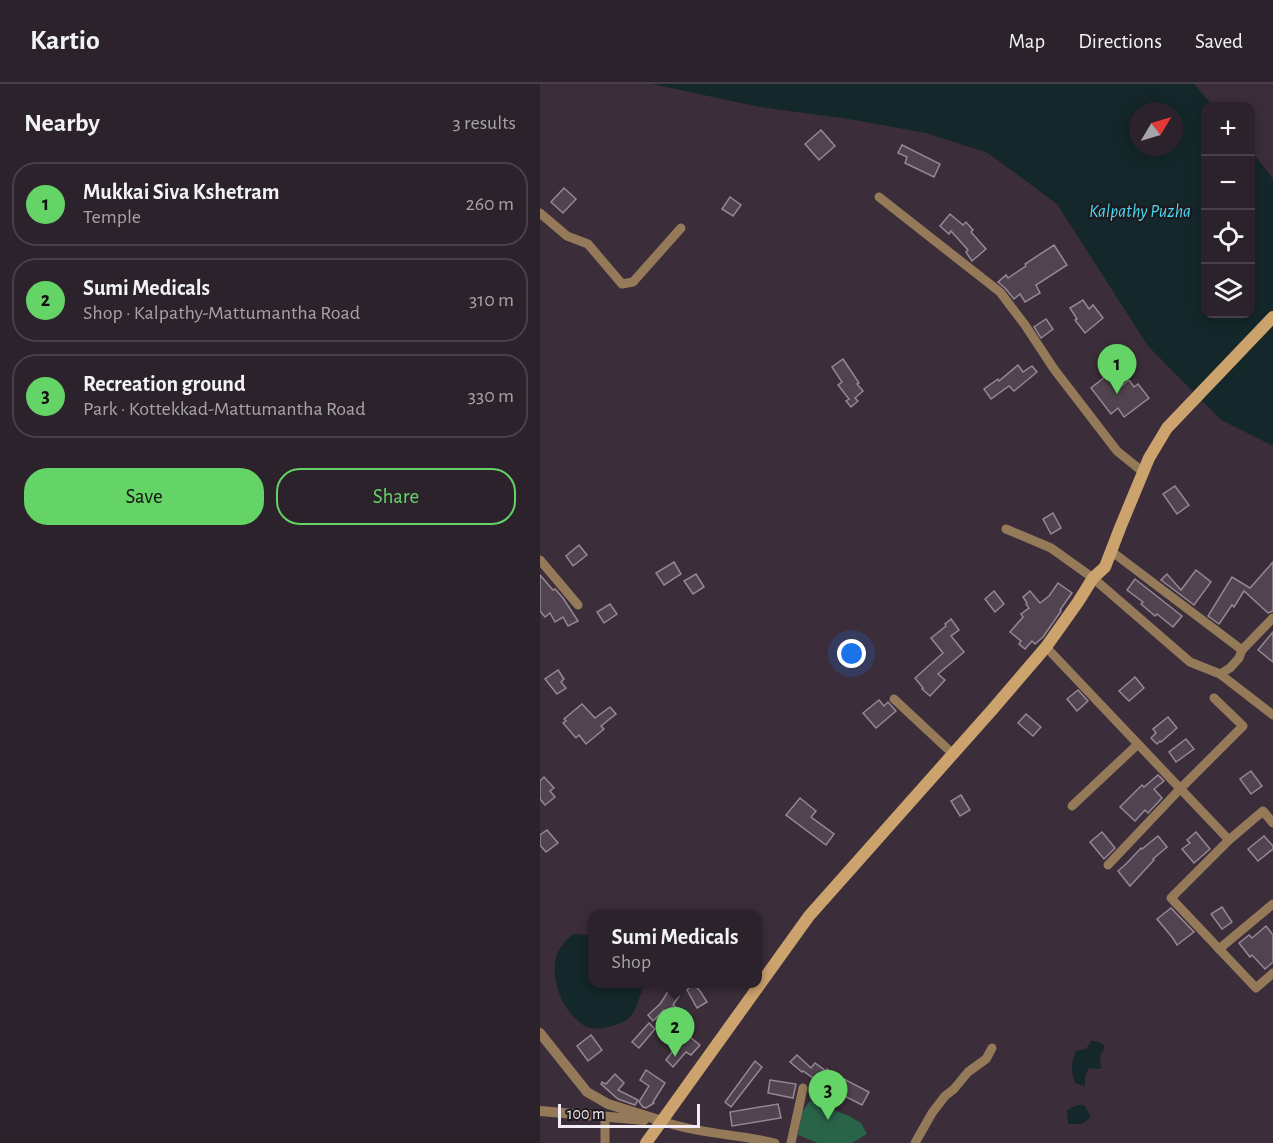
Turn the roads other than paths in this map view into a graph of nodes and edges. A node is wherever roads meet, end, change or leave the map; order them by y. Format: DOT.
graph roads {
  1 [pos="879,197"];
  2 [pos="540,213"];
  3 [pos="681,228"];
  4 [pos="1273,316"];
  5 [pos="1143,472"];
  6 [pos="1006,529"];
  7 [pos="1111,551"];
  8 [pos="540,560"];
  9 [pos="1094,578"];
  10 [pos="578,606"];
  11 [pos="1273,618"];
  12 [pos="1046,646"];
  13 [pos="1242,650"];
  14 [pos="1220,674"];
  15 [pos="1214,698"];
  16 [pos="894,699"];
  17 [pos="1273,714"];
  18 [pos="1137,744"];
  19 [pos="953,754"];
  20 [pos="1180,789"];
  21 [pos="1072,807"];
  22 [pos="1273,823"];
  23 [pos="1228,840"];
  24 [pos="1108,865"];
  25 [pos="1273,904"];
  26 [pos="1219,949"];
  27 [pos="1273,973"];
  28 [pos="762,982"];
  29 [pos="757,988"];
  30 [pos="540,1033"];
  31 [pos="992,1048"];
  32 [pos="803,1088"];
  33 [pos="540,1111"];
  34 [pos="605,1117"];
  35 [pos="662,1121"];
  36 [pos="723,1139"];
  37 [pos="605,1143"];
  38 [pos="646,1143"];
  39 [pos="775,1143"];
  40 [pos="792,1143"];
  41 [pos="915,1143"];
  1 -- 5 [label="street"];
  2 -- 3 [label="street"];
  4 -- 5 [label="main road"];
  5 -- 7 [label="main road"];
  6 -- 9 [label="street"];
  7 -- 9 [label="main road"];
  7 -- 13 [label="street"];
  8 -- 10 [label="street"];
  9 -- 12 [label="main road"];
  9 -- 14 [label="street"];
  11 -- 13 [label="street"];
  12 -- 18 [label="street"];
  12 -- 19 [label="main road"];
  13 -- 14 [label="street"];
  14 -- 17 [label="street"];
  15 -- 20 [label="street"];
  16 -- 19 [label="street"];
  18 -- 20 [label="street"];
  18 -- 21 [label="street"];
  19 -- 28 [label="main road"];
  20 -- 23 [label="street"];
  20 -- 24 [label="street"];
  22 -- 23 [label="street"];
  23 -- 26 [label="street"];
  25 -- 26 [label="street"];
  26 -- 27 [label="street"];
  29 -- 35 [label="main road"];
  30 -- 35 [label="street"];
  31 -- 41 [label="street"];
  32 -- 40 [label="street"];
  33 -- 34 [label="street"];
  34 -- 35 [label="street"];
  34 -- 37 [label="street"];
  35 -- 36 [label="street"];
  35 -- 38 [label="main road"];
  36 -- 39 [label="street"];
}
